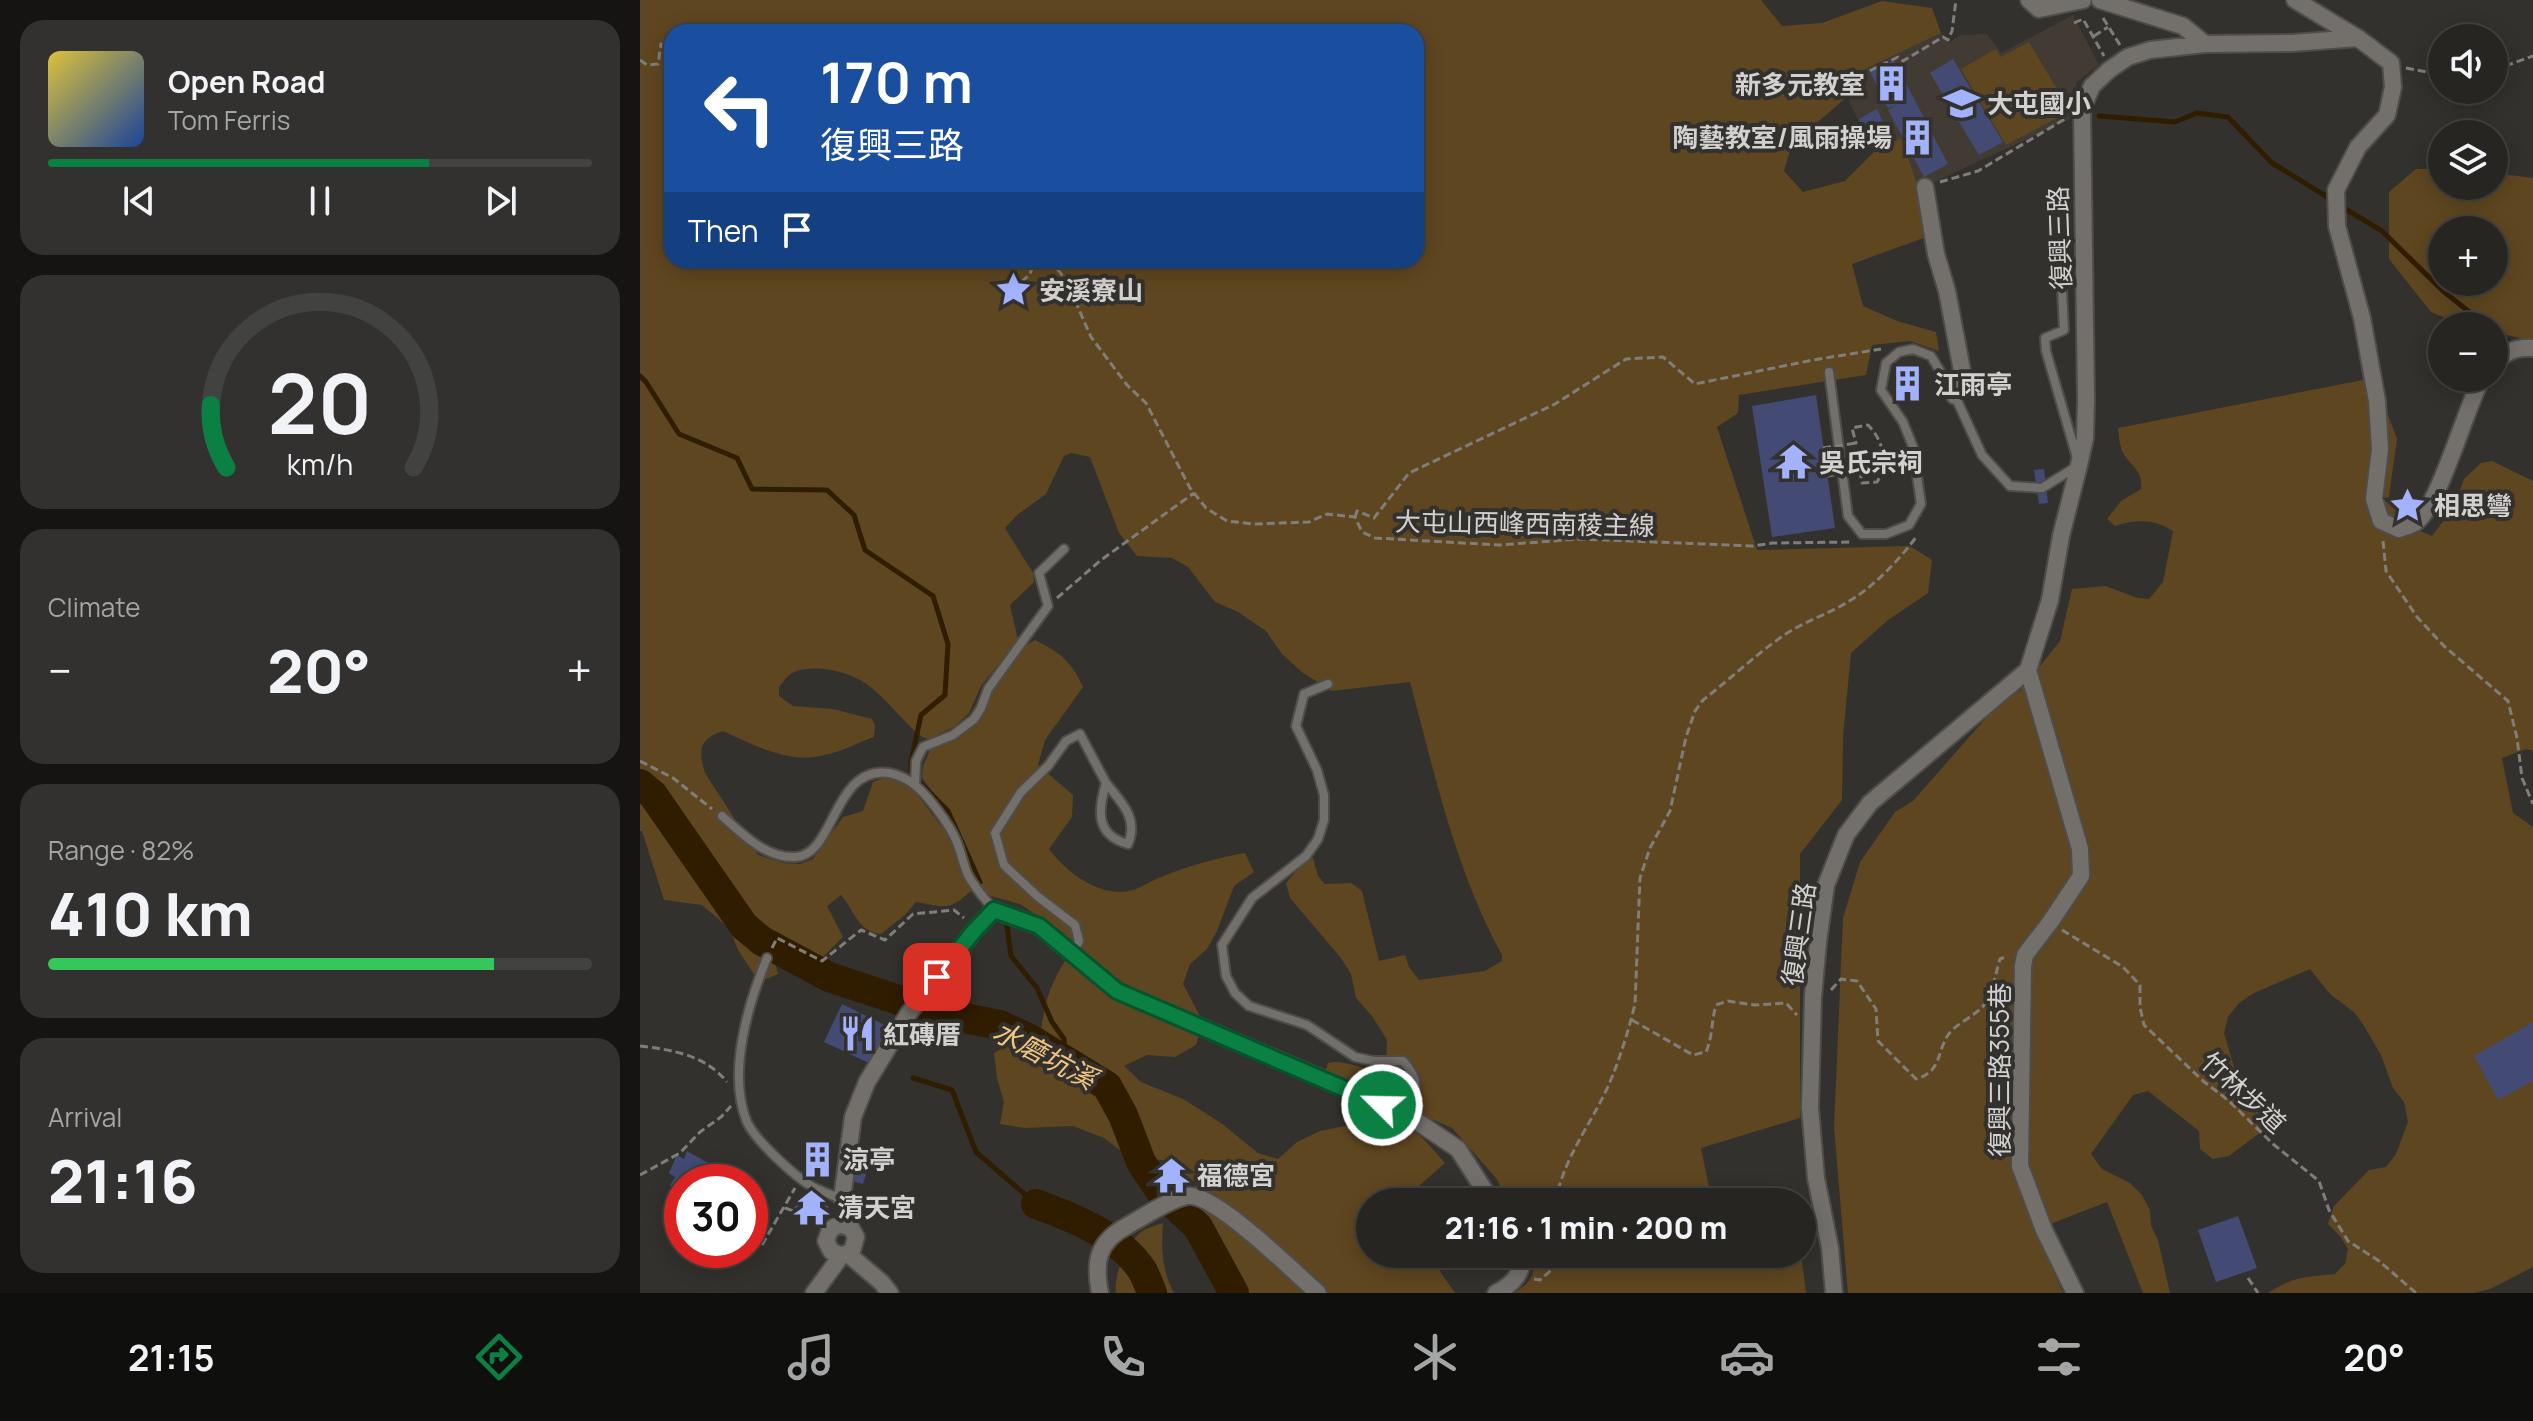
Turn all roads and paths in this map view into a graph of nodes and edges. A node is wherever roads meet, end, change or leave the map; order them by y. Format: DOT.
graph roads {
  1 [pos="1956,0"];
  2 [pos="2029,0"];
  3 [pos="2083,0"];
  4 [pos="2100,0"];
  5 [pos="2295,0"];
  6 [pos="2074,23"];
  7 [pos="2108,27"];
  8 [pos="2093,36"];
  9 [pos="2358,38"];
  10 [pos="2205,44"];
  11 [pos="664,46"];
  12 [pos="2100,48"];
  13 [pos="2533,56"];
  14 [pos="640,60"];
  15 [pos="2391,63"];
  16 [pos="2508,65"];
  17 [pos="2428,72"];
  18 [pos="1859,76"];
  19 [pos="2082,109"];
  20 [pos="1925,187"];
  21 [pos="1032,268"];
  22 [pos="1056,268"];
  23 [pos="2062,289"];
  24 [pos="1013,290"];
  25 [pos="2533,348"];
  26 [pos="1899,352"];
  27 [pos="2508,353"];
  28 [pos="1829,372"];
  29 [pos="2477,392"];
  30 [pos="1955,396"];
  31 [pos="1913,447"];
  32 [pos="1823,448"];
  33 [pos="1882,454"];
  34 [pos="2079,465"];
  35 [pos="1827,476"];
  36 [pos="1194,493"];
  37 [pos="1355,517"];
  38 [pos="2381,521"];
  39 [pos="1862,534"];
  40 [pos="1919,534"];
  41 [pos="1064,549"];
  42 [pos="1048,606"];
  43 [pos="2028,670"];
  44 [pos="1328,684"];
  45 [pos="640,761"];
  46 [pos="1106,783"];
  47 [pos="915,784"];
  48 [pos="2533,804"];
  49 [pos="722,816"];
  50 [pos="994,910"];
  51 [pos="2051,921"];
  52 [pos="974,931"];
  53 [pos="777,938"];
  54 [pos="1071,954"];
  55 [pos="2025,955"];
  56 [pos="767,958"];
  57 [pos="1813,997"];
  58 [pos="1632,1020"];
  59 [pos="1813,1025"];
  60 [pos="640,1046"];
  61 [pos="730,1093"];
  62 [pos="741,1104"];
  63 [pos="1409,1116"];
  64 [pos="640,1175"];
  65 [pos="800,1177"];
  66 [pos="1483,1188"];
  67 [pos="1558,1188"];
  68 [pos="842,1199"];
  69 [pos="785,1208"];
  70 [pos="834,1226"];
  71 [pos="768,1235"];
  72 [pos="845,1255"];
  73 [pos="1521,1268"];
  74 [pos="1554,1268"];
  75 [pos="1519,1276"];
  76 [pos="2248,1278"];
  77 [pos="814,1293"];
  78 [pos="890,1293"];
  79 [pos="1100,1293"];
  80 [pos="1318,1293"];
  81 [pos="1496,1293"];
  82 [pos="1834,1293"];
  83 [pos="2075,1293"];
  84 [pos="2258,1293"];
  85 [pos="2416,1293"];
  1 -- 18 [label="path"];
  2 -- 3 [label="street"];
  4 -- 10 [label="street"];
  5 -- 9 [label="street"];
  6 -- 8 [label="path"];
  7 -- 8 [label="path"];
  8 -- 12 [label="path"];
  9 -- 10 [label="street"];
  9 -- 15 [label="street"];
  10 -- 19 [label="street"];
  11 -- 14 [label="path"];
  13 -- 16 [label="path"];
  15 -- 17 [label="path"];
  15 -- 38 [label="street"];
  19 -- 20 [label="path"];
  19 -- 34 [label="street, 復興三路"];
  20 -- 30 [label="street"];
  21 -- 24 [label="path"];
  22 -- 36 [label="path"];
  23 -- 34 [label="lane"];
  25 -- 27 [label="street"];
  26 -- 30 [label="lane"];
  26 -- 31 [label="lane"];
  26 -- 37 [label="path"];
  28 -- 39 [label="lane"];
  29 -- 38 [label="street"];
  30 -- 34 [label="lane"];
  31 -- 33 [label="path"];
  31 -- 39 [label="lane"];
  32 -- 33 [label="path, bridge"];
  33 -- 35 [label="path, bridge"];
  34 -- 43 [label="street, 復興三路"];
  36 -- 37 [label="path"];
  36 -- 42 [label="path"];
  37 -- 39 [label="path, 大屯山西峰西南稜主線"];
  38 -- 48 [label="path"];
  40 -- 58 [label="path"];
  41 -- 42 [label="lane"];
  42 -- 47 [label="lane"];
  43 -- 51 [label="street, 復興三路355巷"];
  43 -- 57 [label="street, 復興三路"];
  44 -- 63 [label="lane"];
  45 -- 49 [label="path"];
  46 -- 46 [label="lane"];
  46 -- 54 [label="lane"];
  47 -- 49 [label="lane"];
  47 -- 50 [label="lane"];
  50 -- 52 [label="street"];
  50 -- 54 [label="street"];
  51 -- 55 [label="street, 復興三路355巷"];
  51 -- 85 [label="path, 竹林步道"];
  52 -- 53 [label="path"];
  52 -- 68 [label="street"];
  54 -- 63 [label="street"];
  55 -- 57 [label="path"];
  55 -- 83 [label="street, 復興三路355巷"];
  56 -- 62 [label="lane"];
  57 -- 59 [label="street, 復興三路"];
  58 -- 59 [label="path"];
  58 -- 67 [label="path"];
  59 -- 82 [label="street, 復興三路"];
  60 -- 61 [label="path"];
  62 -- 64 [label="path"];
  62 -- 65 [label="lane"];
  63 -- 66 [label="street"];
  65 -- 68 [label="lane"];
  65 -- 69 [label="path"];
  69 -- 70 [label="path"];
  69 -- 71 [label="path"];
  70 -- 72 [label="street"];
  70 -- 72 [label="street"];
  72 -- 77 [label="street"];
  72 -- 78 [label="street"];
  73 -- 75 [label="street"];
  74 -- 75 [label="path"];
  75 -- 81 [label="street"];
  76 -- 84 [label="path"];
  79 -- 80 [label="street"];
}
